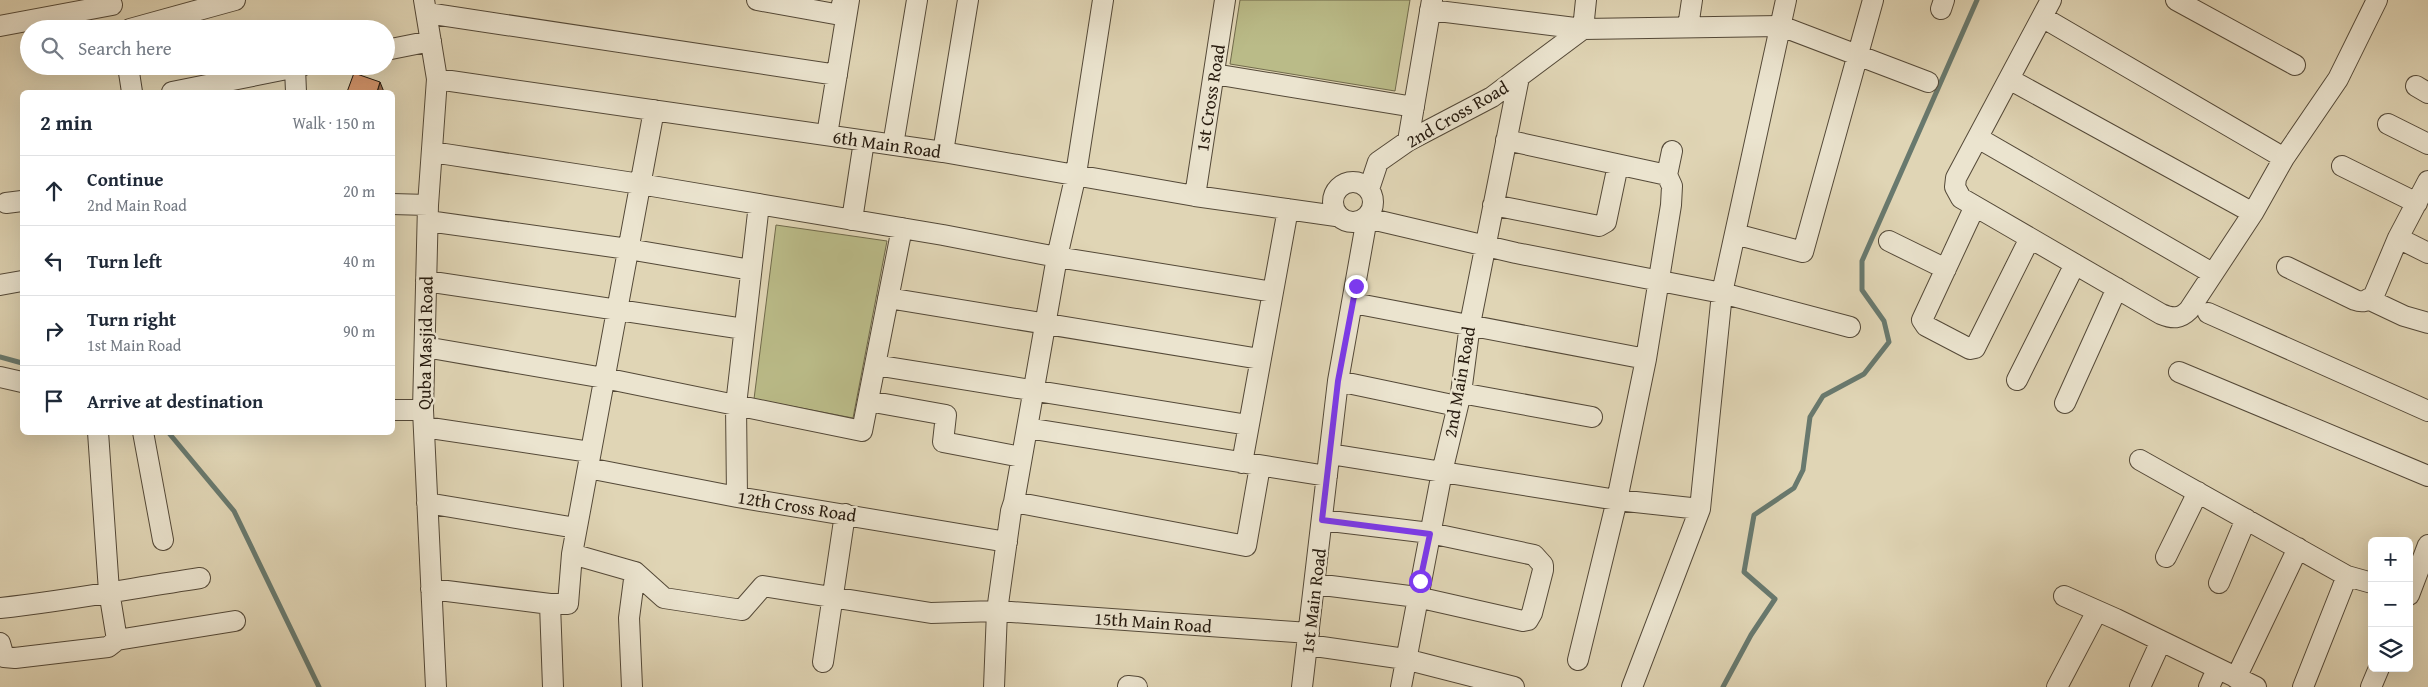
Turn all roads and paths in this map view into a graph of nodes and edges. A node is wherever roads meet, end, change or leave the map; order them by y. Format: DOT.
graph roads {
  1 [pos="235,0"];
  2 [pos="761,0"];
  3 [pos="917,0"];
  4 [pos="968,0"];
  5 [pos="1103,0"];
  6 [pos="1226,0"];
  7 [pos="1586,0"];
  8 [pos="1692,0"];
  9 [pos="1786,0"];
  10 [pos="1873,0"];
  11 [pos="2176,0"];
  12 [pos="2377,0"];
  13 [pos="111,3"];
  14 [pos="845,5"];
  15 [pos="1431,5"];
  16 [pos="426,7"];
  17 [pos="2047,9"];
  18 [pos="29,20"];
  19 [pos="118,20"];
  20 [pos="163,20"];
  21 [pos="20,22"];
  22 [pos="0,26"];
  23 [pos="1781,26"];
  24 [pos="1688,27"];
  25 [pos="1583,29"];
  26 [pos="431,41"];
  27 [pos="395,48"];
  28 [pos="1858,55"];
  29 [pos="2295,65"];
  30 [pos="1214,74"];
  31 [pos="129,75"];
  32 [pos="266,75"];
  33 [pos="297,75"];
  34 [pos="836,75"];
  35 [pos="1519,77"];
  36 [pos="437,78"];
  37 [pos="2009,79"];
  38 [pos="1928,82"];
  39 [pos="215,88"];
  40 [pos="132,90"];
  41 [pos="194,90"];
  42 [pos="296,90"];
  43 [pos="1414,107"];
  44 [pos="654,110"];
  45 [pos="2388,124"];
  46 [pos="827,135"];
  47 [pos="1978,138"];
  48 [pos="1506,140"];
  49 [pos="864,141"];
  50 [pos="1408,141"];
  51 [pos="2428,144"];
  52 [pos="892,145"];
  53 [pos="1672,151"];
  54 [pos="432,152"];
  55 [pos="943,152"];
  56 [pos="2284,158"];
  57 [pos="1618,164"];
  58 [pos="2342,166"];
  59 [pos="1076,174"];
  60 [pos="1667,175"];
  61 [pos="2428,181"];
  62 [pos="640,184"];
  63 [pos="1369,189"];
  64 [pos="1195,196"];
  65 [pos="2417,203"];
  66 [pos="759,204"];
  67 [pos="395,205"];
  68 [pos="1493,205"];
  69 [pos="1975,206"];
  70 [pos="1288,209"];
  71 [pos="2253,212"];
  72 [pos="428,213"];
  73 [pos="1336,216"];
  74 [pos="1367,218"];
  75 [pos="852,220"];
  76 [pos="902,228"];
  77 [pos="1735,234"];
  78 [pos="2030,238"];
  79 [pos="2398,238"];
  80 [pos="1889,241"];
  81 [pos="1485,246"];
  82 [pos="628,249"];
  83 [pos="2428,253"];
  84 [pos="1057,257"];
  85 [pos="2075,264"];
  86 [pos="2287,267"];
  87 [pos="1946,269"];
  88 [pos="751,270"];
  89 [pos="2212,273"];
  90 [pos="1659,280"];
  91 [pos="20,281"];
  92 [pos="426,281"];
  93 [pos="0,285"];
  94 [pos="2117,288"];
  95 [pos="1273,292"];
  96 [pos="1722,293"];
  97 [pos="888,298"];
  98 [pos="2368,299"];
  99 [pos="1353,303"];
  100 [pos="617,311"];
  101 [pos="2208,313"];
  102 [pos="2428,323"];
  103 [pos="1046,324"];
  104 [pos="1470,324"];
  105 [pos="1850,327"];
  106 [pos="744,329"];
  107 [pos="425,348"];
  108 [pos="1260,359"];
  109 [pos="1646,359"];
  110 [pos="875,364"];
  111 [pos="2179,372"];
  112 [pos="0,378"];
  113 [pos="604,378"];
  114 [pos="2017,380"];
  115 [pos="1338,381"];
  116 [pos="20,382"];
  117 [pos="1034,390"];
  118 [pos="1459,400"];
  119 [pos="868,401"];
  120 [pos="2066,403"];
  121 [pos="736,405"];
  122 [pos="395,411"];
  123 [pos="2428,412"];
  124 [pos="1592,417"];
  125 [pos="424,419"];
  126 [pos="1248,425"];
  127 [pos="1027,428"];
  128 [pos="98,435"];
  129 [pos="144,435"];
  130 [pos="1330,454"];
  131 [pos="1021,457"];
  132 [pos="589,460"];
  133 [pos="2140,460"];
  134 [pos="1251,464"];
  135 [pos="1442,472"];
  136 [pos="1327,476"];
  137 [pos="2428,476"];
  138 [pos="2198,492"];
  139 [pos="737,497"];
  140 [pos="1617,500"];
  141 [pos="1014,502"];
  142 [pos="427,503"];
  143 [pos="1700,509"];
  144 [pos="845,514"];
  145 [pos="2246,519"];
  146 [pos="1322,520"];
  147 [pos="576,528"];
  148 [pos="1430,534"];
  149 [pos="163,540"];
  150 [pos="1007,542"];
  151 [pos="2428,545"];
  152 [pos="2298,548"];
  153 [pos="572,554"];
  154 [pos="2166,557"];
  155 [pos="635,572"];
  156 [pos="2347,576"];
  157 [pos="200,578"];
  158 [pos="2219,582"];
  159 [pos="2368,582"];
  160 [pos="1315,584"];
  161 [pos="2413,586"];
  162 [pos="431,589"];
  163 [pos="109,591"];
  164 [pos="2064,596"];
  165 [pos="833,597"];
  166 [pos="1417,597"];
  167 [pos="550,604"];
  168 [pos="0,608"];
  169 [pos="998,611"];
  170 [pos="2097,611"];
  171 [pos="235,621"];
  172 [pos="1309,639"];
  173 [pos="117,640"];
  174 [pos="2160,641"];
  175 [pos="0,643"];
  176 [pos="1405,659"];
  177 [pos="1578,660"];
  178 [pos="823,662"];
  179 [pos="2377,672"];
  180 [pos="2213,678"];
  181 [pos="2236,678"];
  182 [pos="1128,686"];
  183 [pos="436,687"];
  184 [pos="553,687"];
  185 [pos="632,687"];
  186 [pos="994,687"];
  187 [pos="1136,687"];
  188 [pos="1302,687"];
  189 [pos="1401,687"];
  190 [pos="1514,687"];
  191 [pos="1632,687"];
  192 [pos="2057,687"];
  193 [pos="2140,687"];
  194 [pos="2256,687"];
  195 [pos="2303,687"];
  196 [pos="2371,687"];
  1 -- 20 [label="street"];
  2 -- 14 [label="street"];
  3 -- 52 [label="street"];
  4 -- 55 [label="street"];
  5 -- 59 [label="street"];
  6 -- 30 [label="street, 1st Cross Road"];
  7 -- 25 [label="street"];
  8 -- 24 [label="street"];
  9 -- 23 [label="street"];
  10 -- 28 [label="street"];
  11 -- 29 [label="street"];
  12 -- 56 [label="street"];
  13 -- 18 [label="street"];
  13 -- 19 [label="street"];
  14 -- 34 [label="street"];
  15 -- 25 [label="street"];
  15 -- 43 [label="street"];
  16 -- 26 [label="street, Quba Masjid Road"];
  16 -- 34 [label="street"];
  17 -- 37 [label="street"];
  17 -- 56 [label="street"];
  21 -- 22 [label="street"];
  23 -- 24 [label="street"];
  23 -- 28 [label="street"];
  23 -- 77 [label="street"];
  24 -- 25 [label="street"];
  25 -- 35 [label="street, 2nd Cross Road"];
  26 -- 27 [label="street"];
  26 -- 36 [label="street, Quba Masjid Road"];
  28 -- 38 [label="street"];
  28 -- 77 [label="street"];
  30 -- 43 [label="street"];
  30 -- 64 [label="street, 1st Cross Road"];
  31 -- 40 [label="street"];
  32 -- 39 [label="street"];
  33 -- 42 [label="street"];
  34 -- 46 [label="street"];
  35 -- 48 [label="street, 2nd Main Road"];
  35 -- 50 [label="street, 2nd Cross Road"];
  36 -- 44 [label="street, 6th Main Road"];
  36 -- 54 [label="street, Quba Masjid Road"];
  37 -- 47 [label="street"];
  37 -- 71 [label="street"];
  39 -- 41 [label="street"];
  43 -- 50 [label="street"];
  44 -- 46 [label="street, 6th Main Road"];
  44 -- 62 [label="street"];
  45 -- 51 [label="street"];
  46 -- 49 [label="street, 6th Main Road"];
  47 -- 69 [label="street"];
  47 -- 89 [label="street"];
  48 -- 57 [label="street"];
  48 -- 68 [label="street, 2nd Main Road"];
  49 -- 52 [label="street, 6th Main Road"];
  49 -- 75 [label="street"];
  50 -- 63 [label="street, 2nd Cross Road"];
  52 -- 55 [label="street, 6th Main Road"];
  53 -- 60 [label="street"];
  54 -- 62 [label="street"];
  54 -- 72 [label="street, Quba Masjid Road"];
  55 -- 59 [label="street, 6th Main Road"];
  56 -- 71 [label="street"];
  57 -- 60 [label="street"];
  57 -- 68 [label="street"];
  58 -- 65 [label="street"];
  59 -- 64 [label="street, 6th Main Road"];
  59 -- 84 [label="street"];
  60 -- 90 [label="street"];
  61 -- 65 [label="street"];
  62 -- 66 [label="street"];
  62 -- 82 [label="street"];
  63 -- 73 [label="street"];
  63 -- 74 [label="street"];
  64 -- 70 [label="street, 6th Main Road"];
  65 -- 79 [label="street"];
  66 -- 75 [label="street"];
  66 -- 88 [label="street"];
  67 -- 72 [label="street"];
  68 -- 81 [label="street, 2nd Main Road"];
  69 -- 78 [label="street"];
  69 -- 87 [label="street"];
  70 -- 73 [label="street, 6th Main Road"];
  70 -- 95 [label="street"];
  71 -- 89 [label="street"];
  72 -- 82 [label="street"];
  72 -- 92 [label="street, Quba Masjid Road"];
  73 -- 74 [label="street"];
  74 -- 81 [label="street"];
  74 -- 99 [label="street, 1st Main Road"];
  75 -- 76 [label="street"];
  76 -- 84 [label="street"];
  76 -- 97 [label="street"];
  77 -- 96 [label="street"];
  78 -- 85 [label="street"];
  78 -- 87 [label="street"];
  79 -- 83 [label="street"];
  79 -- 98 [label="street"];
  80 -- 87 [label="street"];
  81 -- 90 [label="street"];
  81 -- 104 [label="street, 2nd Main Road"];
  82 -- 88 [label="street"];
  82 -- 100 [label="street"];
  84 -- 95 [label="street"];
  84 -- 103 [label="street"];
  85 -- 94 [label="street"];
  85 -- 114 [label="street"];
  86 -- 98 [label="street"];
  88 -- 106 [label="street"];
  89 -- 94 [label="street"];
  90 -- 96 [label="street"];
  90 -- 109 [label="street"];
  91 -- 93 [label="street"];
  92 -- 100 [label="street"];
  92 -- 107 [label="street, Quba Masjid Road"];
  94 -- 120 [label="street"];
  95 -- 108 [label="street"];
  96 -- 105 [label="street"];
  96 -- 143 [label="street"];
  97 -- 103 [label="street"];
  97 -- 110 [label="street"];
  98 -- 102 [label="street"];
  99 -- 104 [label="street"];
  99 -- 115 [label="street, 1st Main Road"];
  100 -- 106 [label="street"];
  100 -- 113 [label="street"];
  101 -- 123 [label="street"];
  103 -- 108 [label="street"];
  103 -- 117 [label="street"];
  104 -- 109 [label="street"];
  104 -- 118 [label="street, 2nd Main Road"];
  106 -- 121 [label="street"];
  107 -- 113 [label="street"];
  107 -- 125 [label="street, Quba Masjid Road"];
  108 -- 126 [label="street"];
  109 -- 140 [label="street"];
  110 -- 117 [label="street"];
  110 -- 119 [label="street"];
  111 -- 137 [label="street"];
  112 -- 116 [label="street"];
  113 -- 121 [label="street"];
  113 -- 132 [label="street"];
  115 -- 118 [label="street"];
  115 -- 130 [label="street, 1st Main Road"];
  117 -- 126 [label="street"];
  117 -- 127 [label="street"];
  118 -- 124 [label="street"];
  118 -- 135 [label="street, 2nd Main Road"];
  119 -- 121 [label="street"];
  119 -- 131 [label="street"];
  121 -- 139 [label="street"];
  122 -- 125 [label="street, 12th Cross Road"];
  125 -- 132 [label="street, 12th Cross Road"];
  125 -- 142 [label="street, Quba Masjid Road"];
  126 -- 134 [label="street"];
  127 -- 131 [label="street"];
  127 -- 134 [label="street"];
  128 -- 163 [label="street"];
  129 -- 149 [label="street"];
  130 -- 135 [label="street"];
  130 -- 136 [label="street, 1st Main Road"];
  131 -- 141 [label="street"];
  132 -- 139 [label="street, 12th Cross Road"];
  132 -- 147 [label="street"];
  133 -- 138 [label="street"];
  134 -- 136 [label="street"];
  134 -- 141 [label="street"];
  135 -- 140 [label="street"];
  135 -- 148 [label="street, 2nd Main Road"];
  136 -- 146 [label="street, 1st Main Road"];
  138 -- 145 [label="street"];
  138 -- 154 [label="street"];
  139 -- 144 [label="street, 12th Cross Road"];
  140 -- 143 [label="street"];
  140 -- 177 [label="street"];
  141 -- 150 [label="street"];
  142 -- 147 [label="street"];
  142 -- 162 [label="street, Quba Masjid Road"];
  143 -- 191 [label="street"];
  144 -- 150 [label="street, 12th Cross Road"];
  144 -- 165 [label="street"];
  145 -- 152 [label="street"];
  145 -- 158 [label="street"];
  146 -- 148 [label="street"];
  146 -- 160 [label="street, 1st Main Road"];
  147 -- 153 [label="street"];
  148 -- 166 [label="street, 2nd Main Road"];
  148 -- 166 [label="street"];
  150 -- 169 [label="street"];
  151 -- 161 [label="street"];
  152 -- 156 [label="street"];
  152 -- 181 [label="street"];
  153 -- 155 [label="street"];
  153 -- 167 [label="street"];
  155 -- 165 [label="street, 15th Main Road"];
  155 -- 185 [label="street"];
  156 -- 159 [label="street"];
  156 -- 195 [label="street"];
  157 -- 163 [label="street"];
  160 -- 166 [label="street"];
  160 -- 172 [label="street, 1st Main Road"];
  162 -- 167 [label="street"];
  162 -- 183 [label="street, Quba Masjid Road"];
  163 -- 168 [label="street"];
  163 -- 173 [label="street"];
  164 -- 170 [label="street"];
  165 -- 169 [label="street, 15th Main Road"];
  165 -- 178 [label="street"];
  166 -- 176 [label="street, 2nd Main Road"];
  167 -- 184 [label="street"];
  169 -- 172 [label="street, 15th Main Road"];
  169 -- 186 [label="street"];
  170 -- 174 [label="street"];
  170 -- 192 [label="street"];
  171 -- 173 [label="street"];
  172 -- 176 [label="street, 15th Main Road"];
  172 -- 188 [label="street, 1st Main Road"];
  173 -- 175 [label="street"];
  174 -- 180 [label="street"];
  174 -- 193 [label="street"];
  176 -- 189 [label="street, 2nd Main Road"];
  176 -- 190 [label="street, 15th Main Road"];
  179 -- 196 [label="street"];
  180 -- 181 [label="street"];
  181 -- 194 [label="street"];
  182 -- 187 [label="street"];
}
